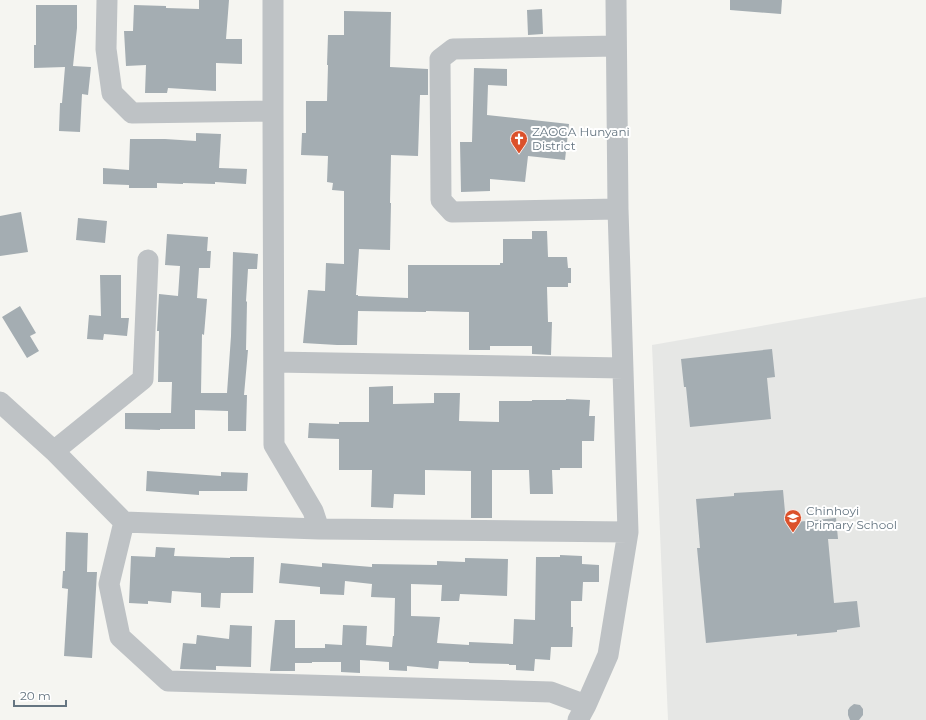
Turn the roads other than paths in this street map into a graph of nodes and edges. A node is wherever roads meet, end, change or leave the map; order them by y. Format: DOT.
graph roads {
  1 [pos="107,0"];
  2 [pos="273,0"];
  3 [pos="616,0"];
  4 [pos="616,46"];
  5 [pos="273,111"];
  6 [pos="618,210"];
  7 [pos="148,260"];
  8 [pos="274,362"];
  9 [pos="622,368"];
  10 [pos="0,402"];
  11 [pos="54,450"];
  12 [pos="124,522"];
  13 [pos="318,529"];
  14 [pos="628,532"];
  15 [pos="582,712"];
  1 -- 5 [label="street"];
  2 -- 5 [label="street"];
  3 -- 4 [label="street"];
  4 -- 6 [label="street"];
  4 -- 6 [label="street"];
  5 -- 8 [label="street"];
  6 -- 9 [label="street"];
  7 -- 11 [label="street"];
  8 -- 9 [label="street"];
  8 -- 13 [label="street"];
  9 -- 14 [label="street"];
  10 -- 11 [label="street"];
  11 -- 12 [label="street"];
  12 -- 13 [label="street"];
  12 -- 15 [label="street"];
  13 -- 14 [label="street"];
  14 -- 15 [label="street"];
}
